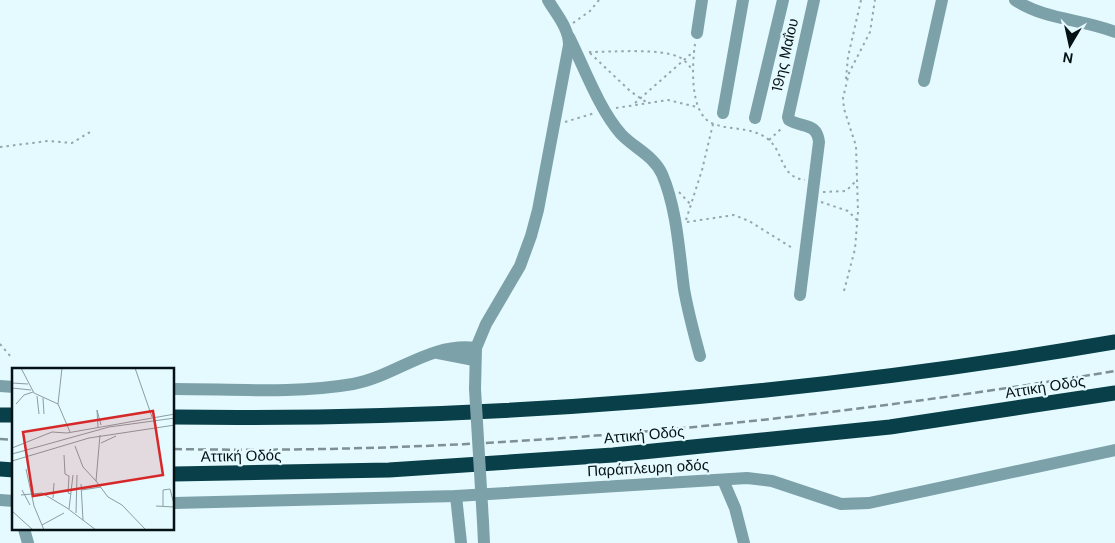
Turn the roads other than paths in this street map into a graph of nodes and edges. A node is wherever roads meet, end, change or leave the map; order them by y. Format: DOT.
graph roads {
  1 [pos="548,0"];
  2 [pos="702,0"];
  3 [pos="743,0"];
  4 [pos="783,0"];
  5 [pos="814,0"];
  6 [pos="942,0"];
  7 [pos="1022,2"];
  8 [pos="1115,32"];
  9 [pos="697,33"];
  10 [pos="569,37"];
  11 [pos="924,81"];
  12 [pos="723,113"];
  13 [pos="755,118"];
  14 [pos="800,295"];
  15 [pos="1115,342"];
  16 [pos="475,354"];
  17 [pos="700,356"];
  18 [pos="175,388"];
  19 [pos="1115,394"];
  20 [pos="175,417"];
  21 [pos="1115,450"];
  22 [pos="175,474"];
  23 [pos="722,480"];
  24 [pos="456,496"];
  25 [pos="175,503"];
  26 [pos="24,530"];
  27 [pos="28,543"];
  28 [pos="461,543"];
  29 [pos="484,543"];
  30 [pos="744,543"];
  1 -- 10 [label="street"];
  2 -- 9 [label="street"];
  3 -- 12 [label="street"];
  4 -- 13 [label="street"];
  5 -- 14 [label="street, 19ης Μαΐου"];
  6 -- 11 [label="street"];
  7 -- 8 [label="street"];
  10 -- 16 [label="street"];
  10 -- 17 [label="street"];
  15 -- 20 [label="highway"];
  16 -- 18 [label="street"];
  16 -- 29 [label="street, bridge"];
  19 -- 22 [label="highway, Αττική Οδός"];
  21 -- 23 [label="street, Παράπλευρη οδός"];
  23 -- 24 [label="street, Παράπλευρη οδός"];
  23 -- 30 [label="street"];
  24 -- 25 [label="street, Παράπλευρη οδός"];
  24 -- 28 [label="street"];
  26 -- 27 [label="street"];
}
